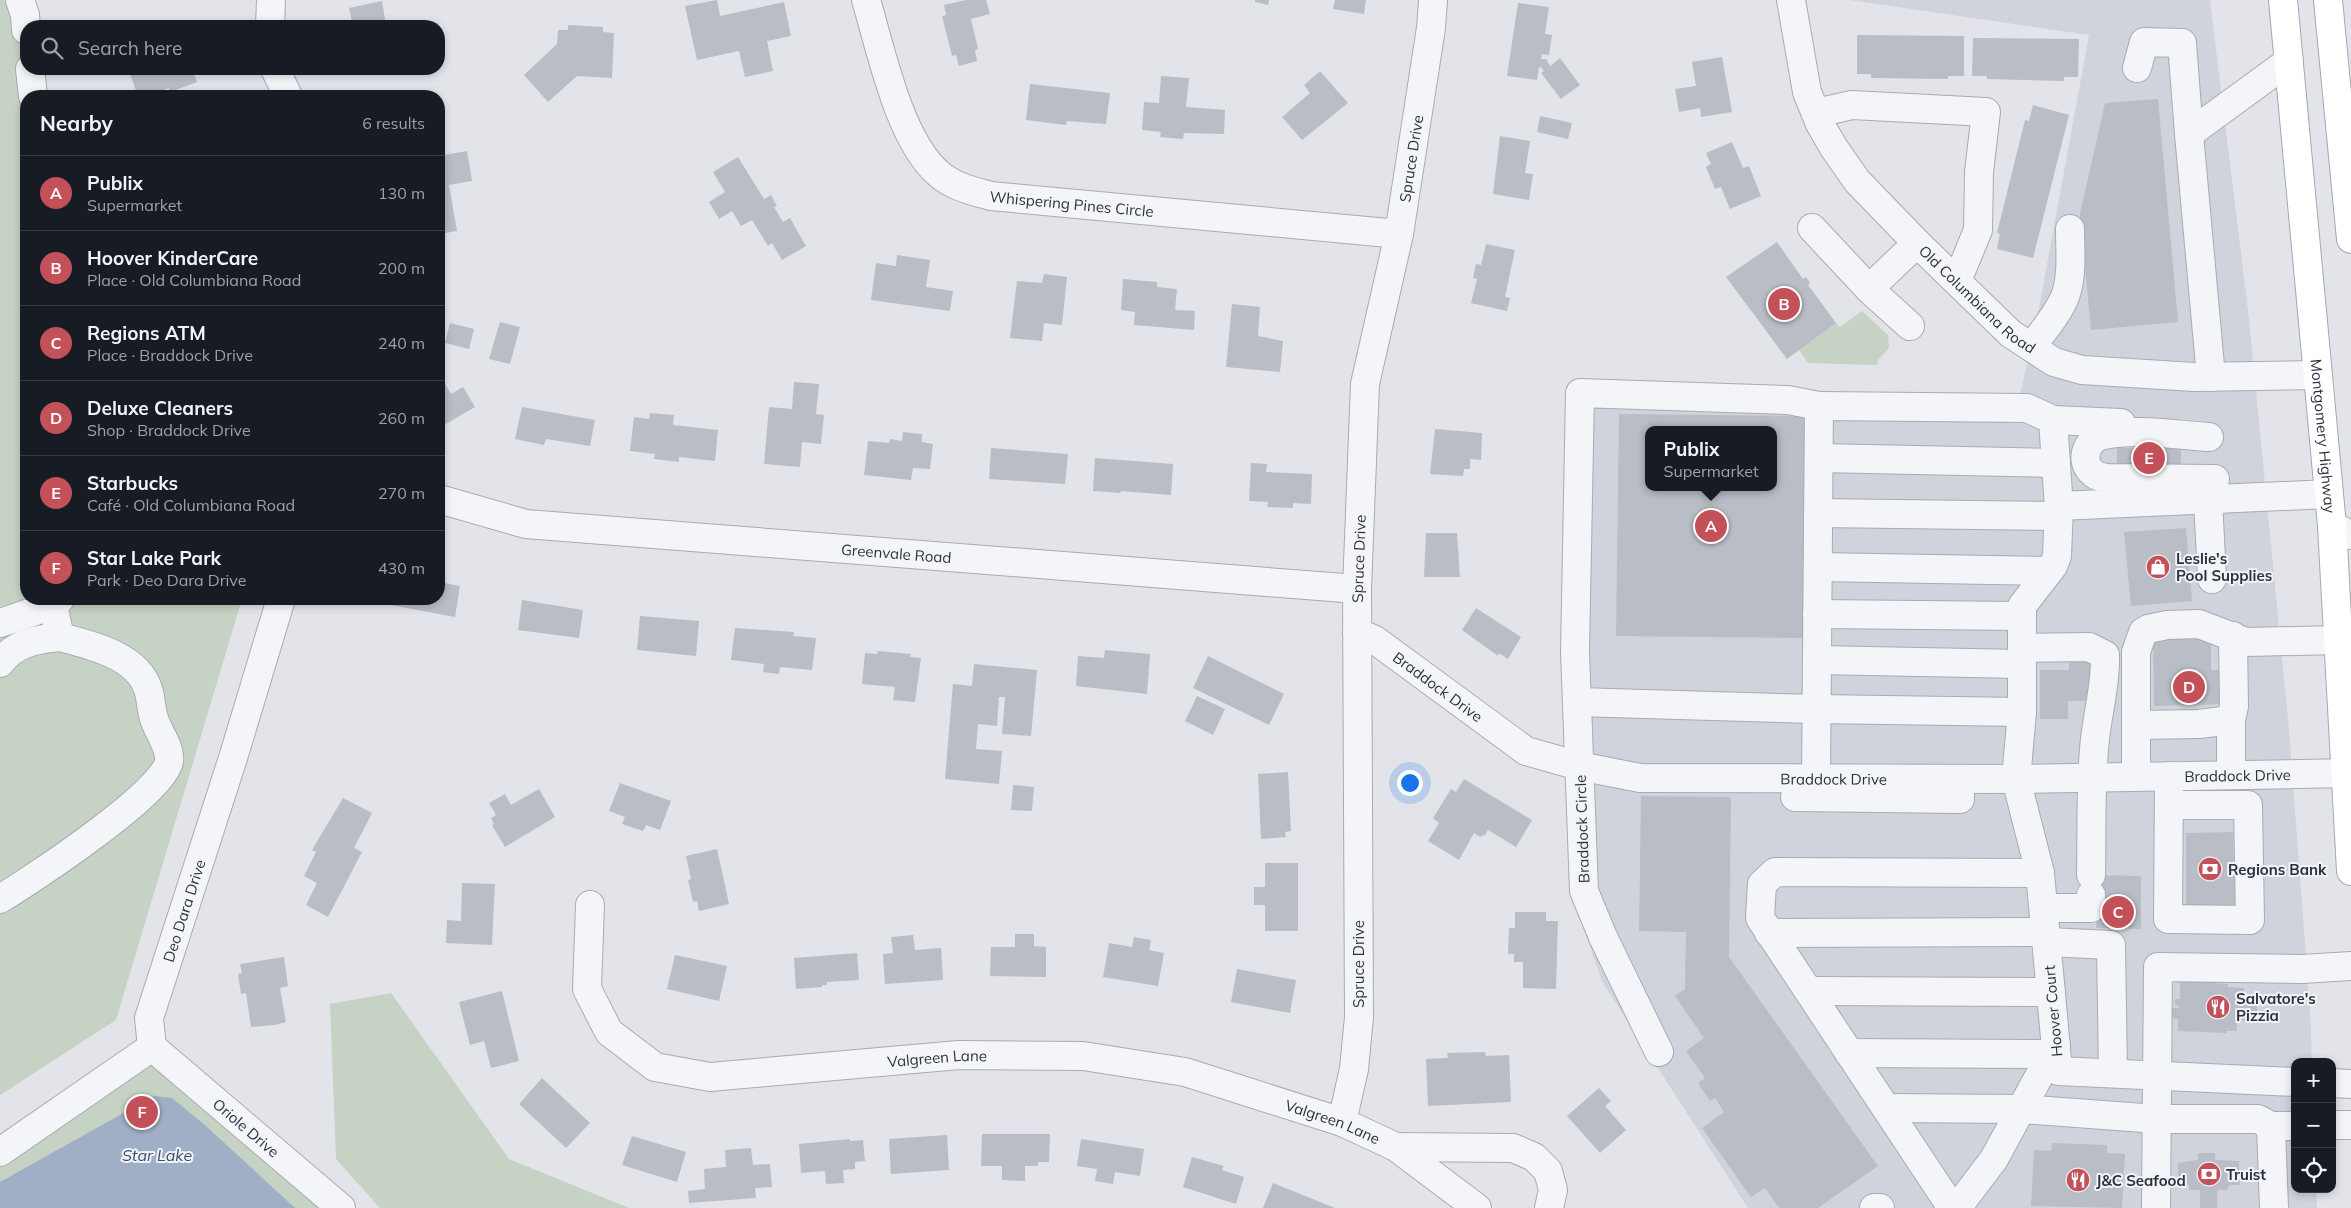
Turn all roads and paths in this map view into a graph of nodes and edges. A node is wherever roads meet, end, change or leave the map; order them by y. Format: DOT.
graph roads {
  1 [pos="20,0"];
  2 [pos="271,0"];
  3 [pos="866,0"];
  4 [pos="1433,0"];
  5 [pos="1791,0"];
  6 [pos="2283,0"];
  7 [pos="2328,0"];
  8 [pos="25,20"];
  9 [pos="270,20"];
  10 [pos="2289,61"];
  11 [pos="2137,68"];
  12 [pos="31,75"];
  13 [pos="278,75"];
  14 [pos="32,90"];
  15 [pos="285,90"];
  16 [pos="1816,113"];
  17 [pos="2189,134"];
  18 [pos="1812,228"];
  19 [pos="2070,229"];
  20 [pos="1399,234"];
  21 [pos="2351,239"];
  22 [pos="1917,243"];
  23 [pos="1956,281"];
  24 [pos="1869,289"];
  25 [pos="1910,326"];
  26 [pos="2031,347"];
  27 [pos="2318,375"];
  28 [pos="2211,376"];
  29 [pos="1819,406"];
  30 [pos="2053,420"];
  31 [pos="2209,437"];
  32 [pos="1819,458"];
  33 [pos="2056,463"];
  34 [pos="2213,493"];
  35 [pos="2329,494"];
  36 [pos="445,501"];
  37 [pos="2059,512"];
  38 [pos="1818,513"];
  39 [pos="2342,530"];
  40 [pos="1818,567"];
  41 [pos="2049,571"];
  42 [pos="2212,579"];
  43 [pos="1357,589"];
  44 [pos="49,605"];
  45 [pos="57,605"];
  46 [pos="279,605"];
  47 [pos="1817,614"];
  48 [pos="2022,616"];
  49 [pos="0,623"];
  50 [pos="1357,632"];
  51 [pos="2233,636"];
  52 [pos="60,637"];
  53 [pos="2338,640"];
  54 [pos="2022,656"];
  55 [pos="1817,660"];
  56 [pos="0,663"];
  57 [pos="1576,702"];
  58 [pos="1816,709"];
  59 [pos="2022,712"];
  60 [pos="2231,720"];
  61 [pos="2136,725"];
  62 [pos="1579,766"];
  63 [pos="2348,773"];
  64 [pos="2231,775"];
  65 [pos="2136,776"];
  66 [pos="2170,776"];
  67 [pos="2092,777"];
  68 [pos="1785,778"];
  69 [pos="1816,778"];
  70 [pos="1960,779"];
  71 [pos="2016,779"];
  72 [pos="2169,805"];
  73 [pos="2351,872"];
  74 [pos="2040,873"];
  75 [pos="0,899"];
  76 [pos="590,905"];
  77 [pos="2045,927"];
  78 [pos="1770,933"];
  79 [pos="2351,966"];
  80 [pos="1809,992"];
  81 [pos="2051,992"];
  82 [pos="152,1047"];
  83 [pos="2054,1049"];
  84 [pos="1659,1052"];
  85 [pos="1849,1053"];
  86 [pos="2113,1073"];
  87 [pos="2157,1075"];
  88 [pos="2291,1082"];
  89 [pos="2336,1083"];
  90 [pos="2351,1084"];
  91 [pos="1886,1108"];
  92 [pos="2022,1109"];
  93 [pos="2157,1119"];
  94 [pos="1342,1122"];
  95 [pos="2336,1125"];
  96 [pos="2351,1125"];
  97 [pos="2283,1126"];
  98 [pos="1396,1147"];
  99 [pos="0,1152"];
  100 [pos="2156,1179"];
  101 [pos="341,1208"];
  102 [pos="1477,1208"];
  103 [pos="1549,1208"];
  104 [pos="1874,1208"];
  105 [pos="1880,1208"];
  106 [pos="1952,1208"];
  107 [pos="1957,1208"];
  108 [pos="2156,1208"];
  109 [pos="2177,1208"];
  110 [pos="2274,1208"];
  1 -- 8 [label="street"];
  2 -- 9 [label="street"];
  3 -- 20 [label="street, Whispering Pines Circle"];
  4 -- 20 [label="street, Spruce Drive"];
  5 -- 16 [label="street, Old Columbiana Road"];
  6 -- 10 [label="main road, Montgomery Highway"];
  7 -- 21 [label="main road"];
  10 -- 17 [label="street"];
  10 -- 27 [label="main road, Montgomery Highway"];
  11 -- 17 [label="street"];
  12 -- 14 [label="street"];
  13 -- 15 [label="street"];
  16 -- 22 [label="street, Old Columbiana Road"];
  16 -- 23 [label="street"];
  17 -- 28 [label="street"];
  18 -- 24 [label="street"];
  19 -- 26 [label="street"];
  20 -- 43 [label="street, Spruce Drive"];
  22 -- 23 [label="street, Old Columbiana Road"];
  22 -- 24 [label="street"];
  23 -- 26 [label="street, Old Columbiana Road"];
  24 -- 25 [label="street"];
  26 -- 28 [label="street, Old Columbiana Road"];
  27 -- 28 [label="street, Old Columbiana Road"];
  27 -- 35 [label="main road, Montgomery Highway"];
  29 -- 30 [label="street"];
  29 -- 32 [label="street"];
  29 -- 57 [label="street, Braddock Circle"];
  30 -- 31 [label="street"];
  30 -- 33 [label="street"];
  31 -- 34 [label="street"];
  31 -- 34 [label="street"];
  32 -- 33 [label="street"];
  32 -- 38 [label="street"];
  33 -- 37 [label="street"];
  34 -- 35 [label="street"];
  34 -- 37 [label="street"];
  34 -- 42 [label="street"];
  35 -- 39 [label="main road, Montgomery Highway"];
  36 -- 43 [label="street, Greenvale Road"];
  37 -- 38 [label="street"];
  37 -- 41 [label="street"];
  38 -- 40 [label="street"];
  39 -- 53 [label="main road, Montgomery Highway"];
  40 -- 41 [label="street"];
  40 -- 47 [label="street"];
  41 -- 48 [label="street"];
  43 -- 50 [label="street, Spruce Drive"];
  44 -- 49 [label="street"];
  45 -- 52 [label="street"];
  46 -- 82 [label="street, Deo Dara Drive"];
  47 -- 48 [label="street"];
  47 -- 55 [label="street"];
  48 -- 54 [label="street, Hoover Court"];
  50 -- 62 [label="street, Braddock Drive"];
  50 -- 94 [label="street, Spruce Drive"];
  51 -- 53 [label="street"];
  51 -- 60 [label="street"];
  51 -- 61 [label="street"];
  52 -- 56 [label="street"];
  52 -- 75 [label="street"];
  53 -- 63 [label="main road, Montgomery Highway"];
  54 -- 55 [label="street"];
  54 -- 59 [label="street, Hoover Court"];
  54 -- 67 [label="street"];
  55 -- 58 [label="street"];
  57 -- 58 [label="street"];
  57 -- 62 [label="street, Braddock Circle"];
  58 -- 59 [label="street"];
  58 -- 69 [label="street"];
  59 -- 71 [label="street, Hoover Court"];
  60 -- 61 [label="street"];
  60 -- 64 [label="street"];
  61 -- 65 [label="street"];
  62 -- 68 [label="street, Braddock Drive"];
  62 -- 84 [label="street, Braddock Circle"];
  63 -- 64 [label="street, Braddock Drive"];
  63 -- 73 [label="main road, Montgomery Highway"];
  64 -- 66 [label="street, Braddock Drive"];
  65 -- 66 [label="street, Braddock Drive"];
  65 -- 67 [label="street, Braddock Drive"];
  66 -- 72 [label="street"];
  67 -- 71 [label="street, Braddock Drive"];
  67 -- 77 [label="street"];
  68 -- 69 [label="street, Braddock Drive"];
  68 -- 70 [label="street"];
  69 -- 70 [label="street, Braddock Drive"];
  70 -- 71 [label="street, Braddock Drive"];
  71 -- 74 [label="street, Hoover Court"];
  72 -- 72 [label="street"];
  74 -- 77 [label="street, Hoover Court"];
  74 -- 78 [label="street"];
  76 -- 94 [label="street, Valgreen Lane"];
  77 -- 78 [label="street"];
  77 -- 81 [label="street, Hoover Court"];
  77 -- 86 [label="street"];
  78 -- 80 [label="street"];
  79 -- 87 [label="street"];
  80 -- 81 [label="street"];
  80 -- 85 [label="street"];
  81 -- 83 [label="street, Hoover Court"];
  82 -- 99 [label="street"];
  82 -- 101 [label="street, Oriole Drive"];
  83 -- 85 [label="street"];
  83 -- 86 [label="street, Hoover Court"];
  83 -- 92 [label="street"];
  85 -- 91 [label="street"];
  86 -- 87 [label="street, Hoover Court"];
  87 -- 88 [label="street, Hoover Court"];
  87 -- 93 [label="street"];
  89 -- 90 [label="street"];
  91 -- 92 [label="street"];
  91 -- 106 [label="street"];
  92 -- 93 [label="street"];
  92 -- 107 [label="street"];
  93 -- 97 [label="street"];
  93 -- 100 [label="street"];
  94 -- 98 [label="street, Valgreen Lane"];
  95 -- 96 [label="street"];
  97 -- 110 [label="street"];
  98 -- 102 [label="street, Valgreen Lane"];
  98 -- 103 [label="street, Valgreen Lane"];
  100 -- 108 [label="street"];
  100 -- 109 [label="street"];
  104 -- 105 [label="street"];
}
